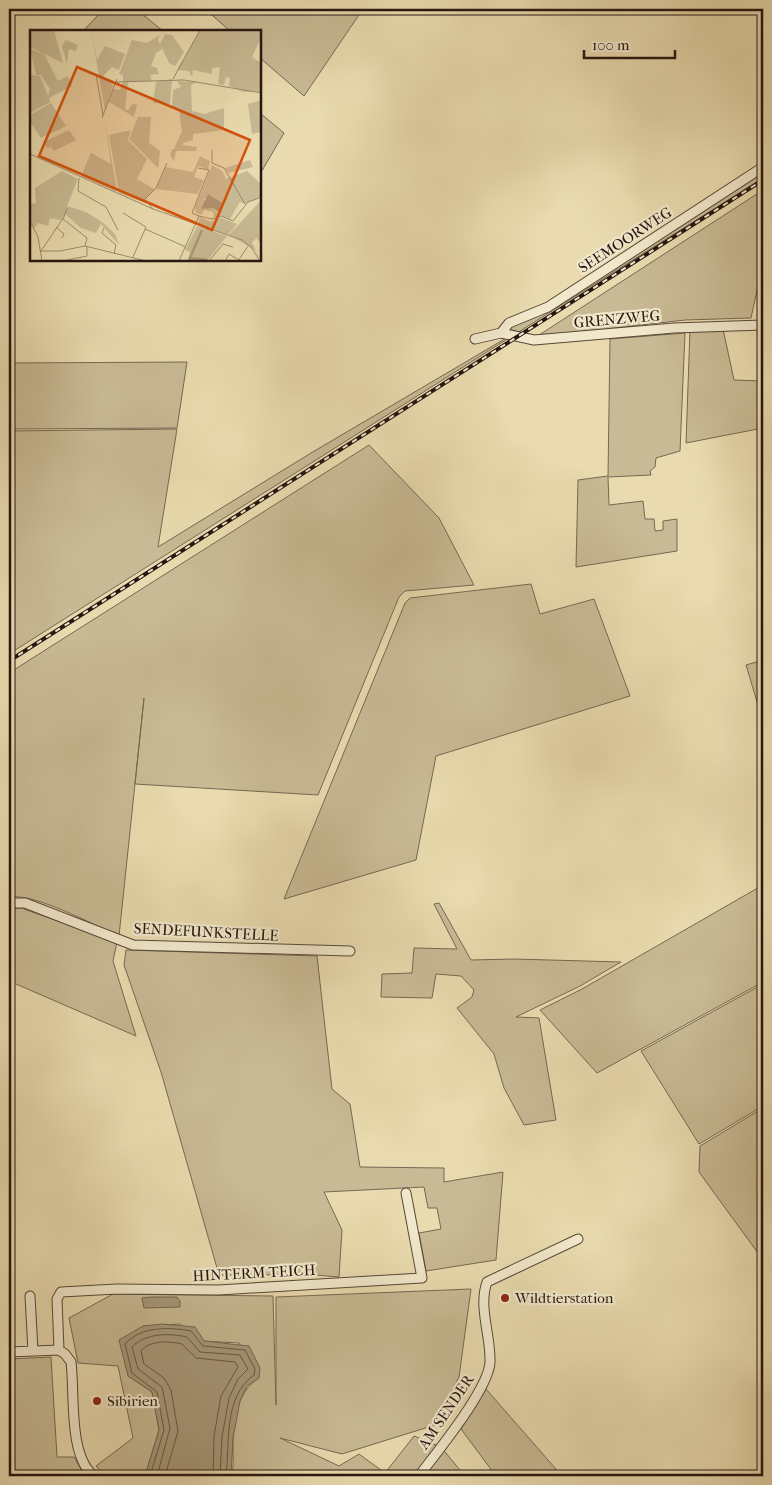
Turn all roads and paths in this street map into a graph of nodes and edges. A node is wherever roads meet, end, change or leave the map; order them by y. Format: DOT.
graph roads {
  1 [pos="763,166"];
  2 [pos="763,325"];
  3 [pos="500,333"];
  4 [pos="475,339"];
  5 [pos="9,903"];
  6 [pos="350,951"];
  7 [pos="406,1193"];
  8 [pos="578,1239"];
  9 [pos="30,1296"];
  10 [pos="59,1350"];
  11 [pos="33,1351"];
  12 [pos="9,1352"];
  13 [pos="94,1476"];
  14 [pos="419,1476"];
  1 -- 3 [label="street, SEEMOORWEG"];
  2 -- 3 [label="street, GRENZWEG"];
  3 -- 4 [label="street, GRENZWEG"];
  5 -- 6 [label="street, SENDEFUNKSTELLE"];
  7 -- 10 [label="street, HINTERM TEICH"];
  8 -- 14 [label="street, AM SENDER"];
  9 -- 11 [label="street"];
  10 -- 11 [label="street"];
  10 -- 13 [label="street"];
  11 -- 12 [label="street"];
}
